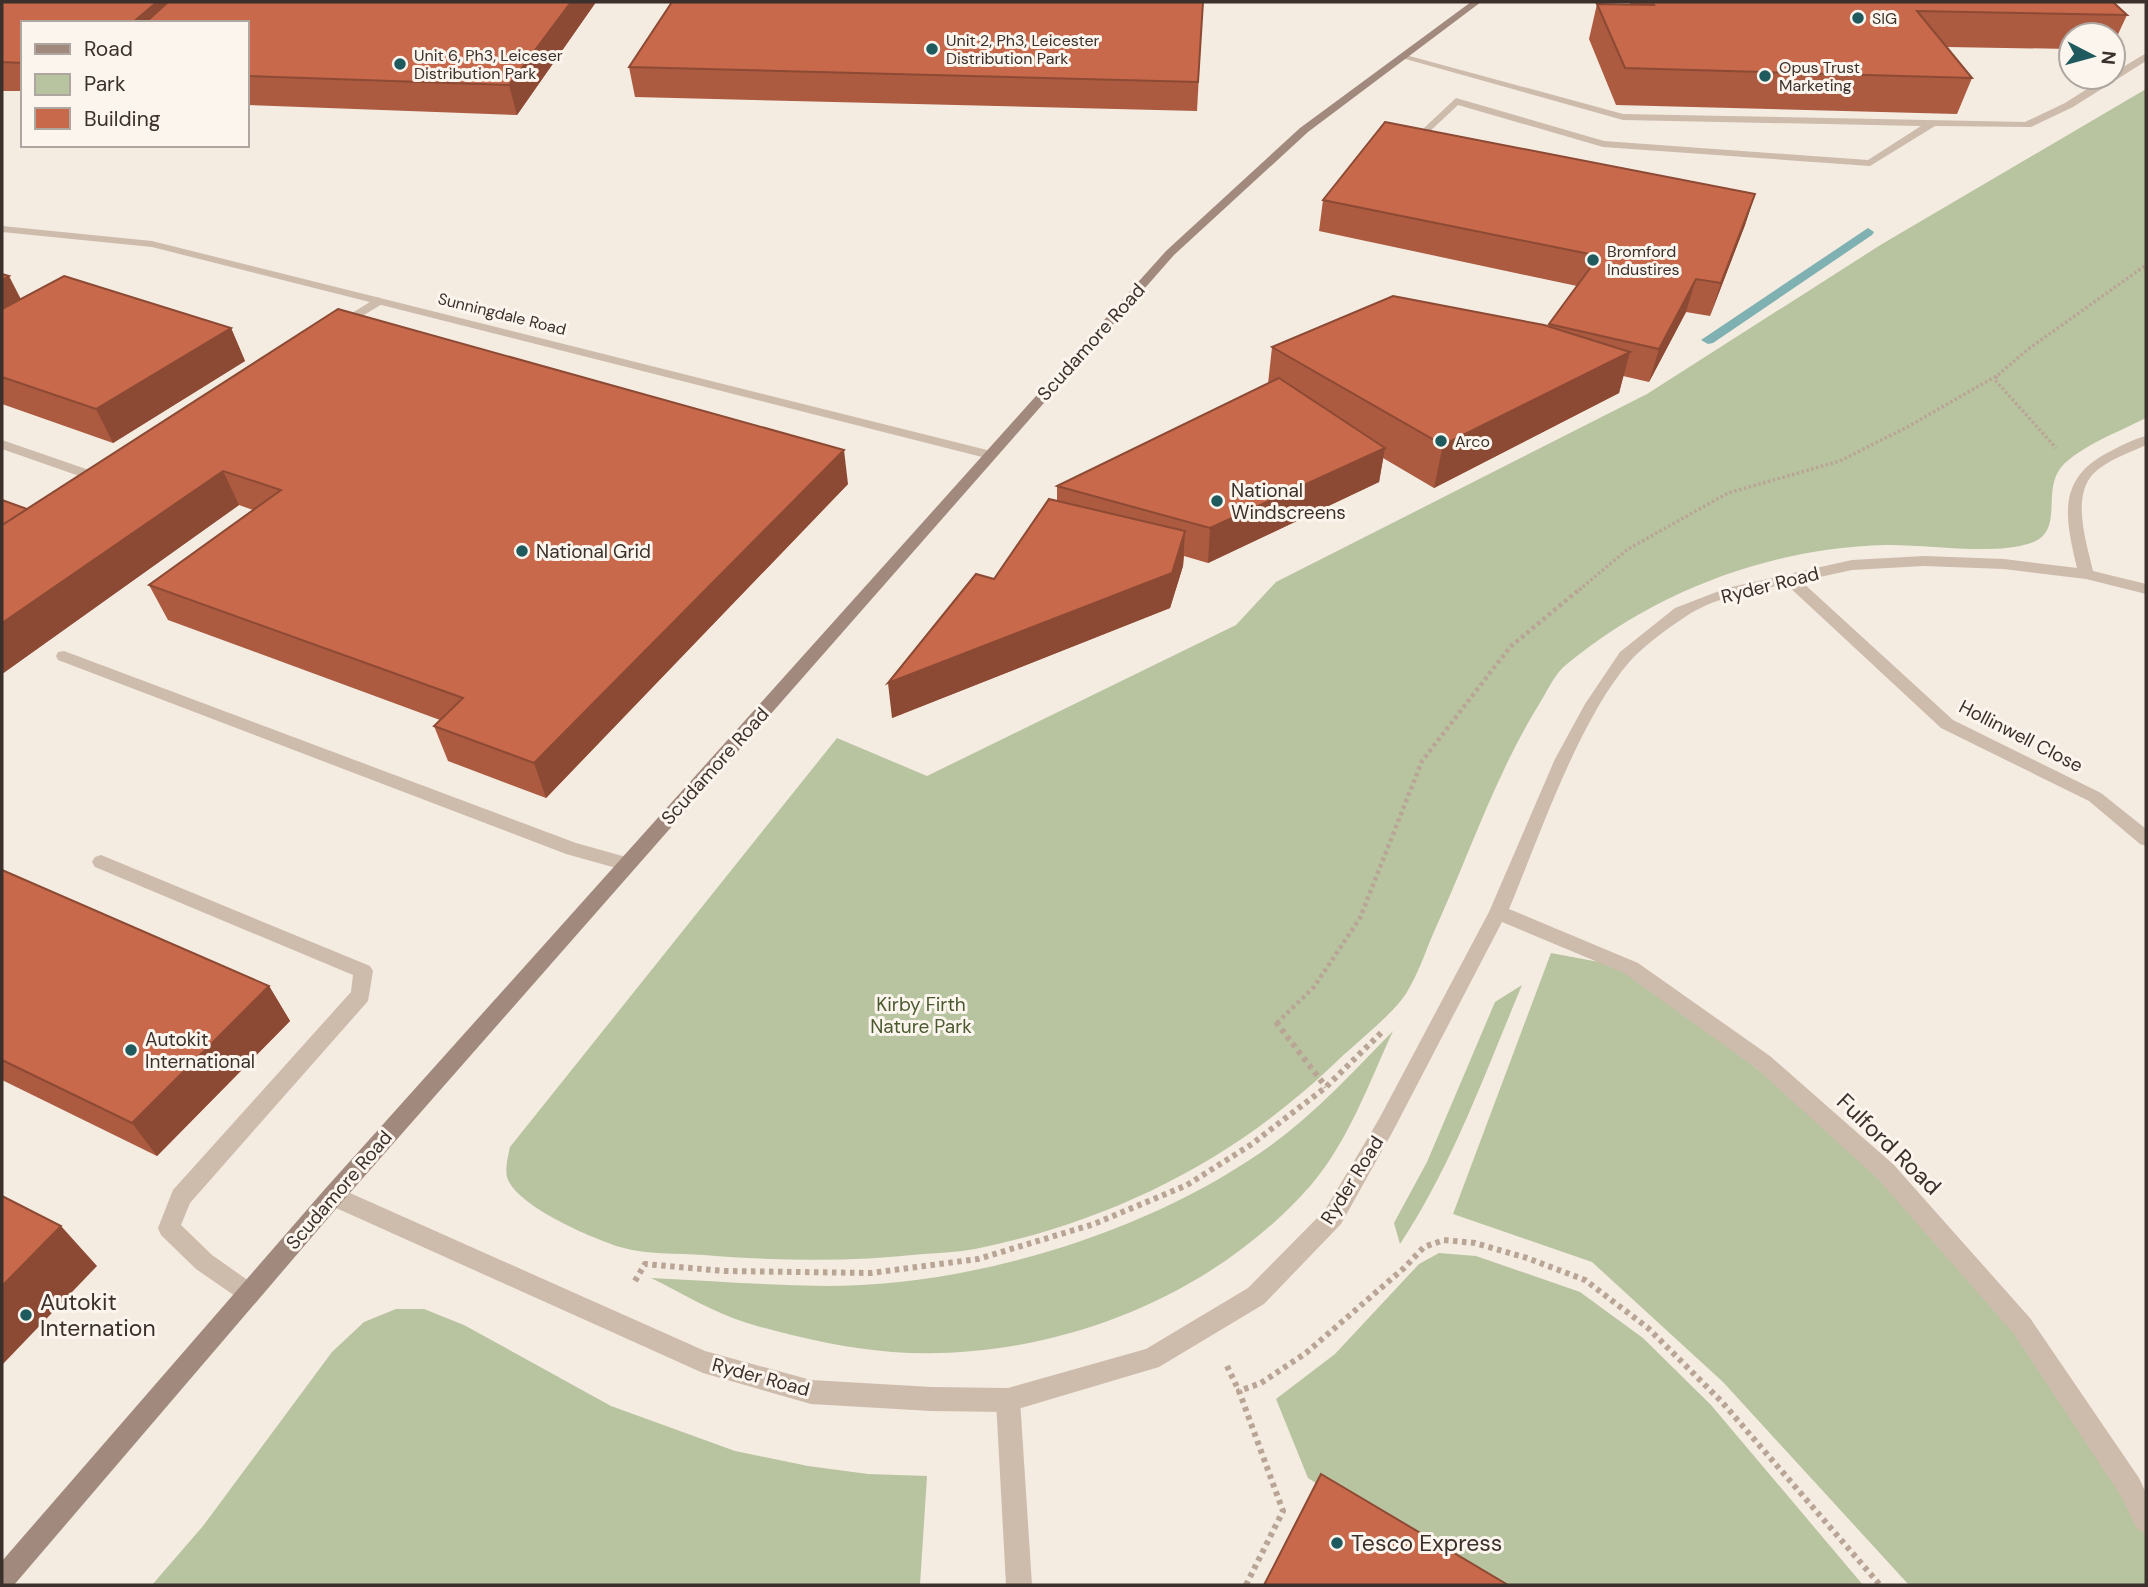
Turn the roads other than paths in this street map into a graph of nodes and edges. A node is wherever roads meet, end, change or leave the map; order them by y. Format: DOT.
graph roads {
  1 [pos="1476,2"];
  2 [pos="1405,56"];
  3 [pos="2146,57"];
  4 [pos="2127,69"];
  5 [pos="2091,91"];
  6 [pos="1933,123"];
  7 [pos="1409,148"];
  8 [pos="2,229"];
  9 [pos="378,301"];
  10 [pos="321,336"];
  11 [pos="2146,440"];
  12 [pos="2,444"];
  13 [pos="990,455"];
  14 [pos="113,461"];
  15 [pos="2086,574"];
  16 [pos="1790,579"];
  17 [pos="2146,589"];
  18 [pos="64,656"];
  19 [pos="2146,839"];
  20 [pos="101,862"];
  21 [pos="627,864"];
  22 [pos="1498,912"];
  23 [pos="333,1196"];
  24 [pos="248,1294"];
  25 [pos="1008,1400"];
  26 [pos="2146,1520"];
  27 [pos="2,1580"];
  28 [pos="1019,1585"];
  1 -- 2 [label="street, Scudamore Road"];
  2 -- 6 [label="street"];
  2 -- 13 [label="street, Scudamore Road"];
  3 -- 4 [label="street"];
  5 -- 6 [label="street"];
  6 -- 7 [label="street"];
  8 -- 9 [label="street, Sunningdale Road"];
  9 -- 10 [label="street"];
  9 -- 13 [label="street, Sunningdale Road"];
  11 -- 15 [label="street"];
  12 -- 14 [label="street"];
  13 -- 21 [label="street, Scudamore Road"];
  15 -- 16 [label="street, Ryder Road"];
  15 -- 17 [label="street, Ryder Road"];
  16 -- 19 [label="street, Hollinwell Close"];
  16 -- 22 [label="street, Ryder Road"];
  18 -- 21 [label="street"];
  20 -- 24 [label="street"];
  21 -- 23 [label="street, Scudamore Road"];
  22 -- 25 [label="street, Ryder Road"];
  22 -- 26 [label="street, Fulford Road"];
  23 -- 24 [label="street, Scudamore Road"];
  23 -- 25 [label="street, Ryder Road"];
  24 -- 27 [label="street, Scudamore Road"];
  25 -- 28 [label="street"];
}
